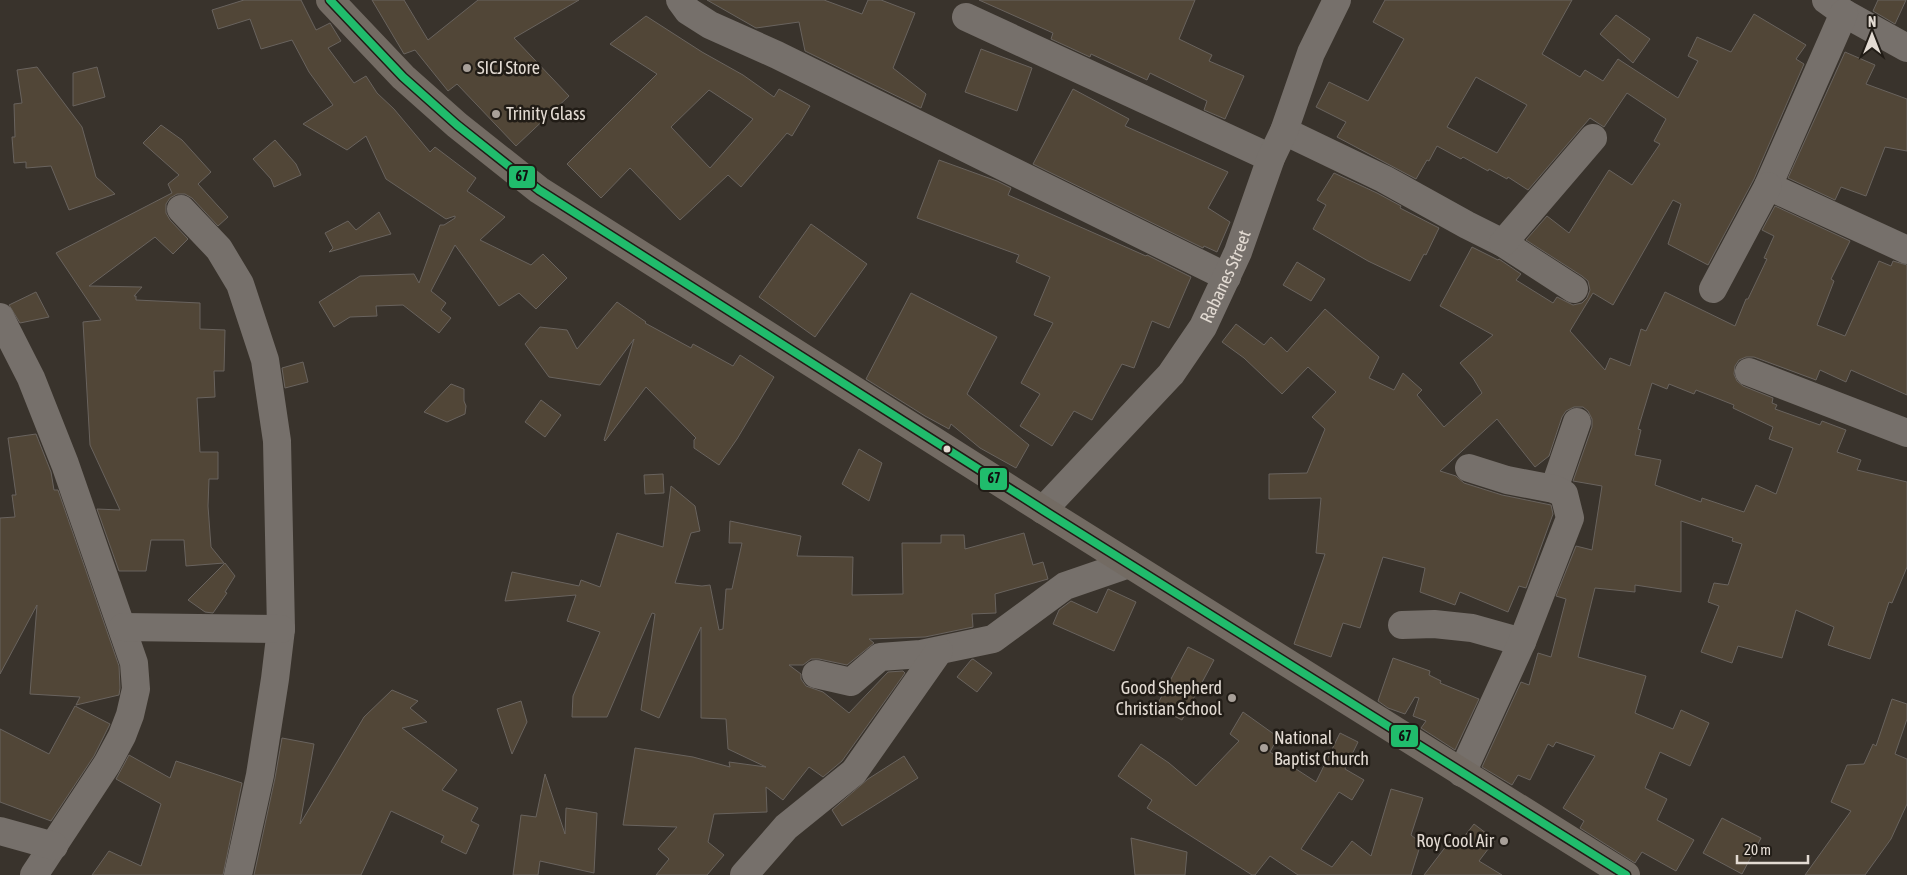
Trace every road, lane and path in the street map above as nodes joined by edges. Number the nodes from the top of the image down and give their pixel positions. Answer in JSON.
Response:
{"nodes":[{"id":1,"x":330,"y":0,"type":"edge"},
{"id":2,"x":680,"y":0,"type":"edge"},
{"id":3,"x":1337,"y":0,"type":"edge"},
{"id":4,"x":1835,"y":6,"type":"edge"},
{"id":5,"x":966,"y":17,"type":"dead end"},
{"id":6,"x":1907,"y":48,"type":"edge"},
{"id":7,"x":1284,"y":130,"type":"junction"},
{"id":8,"x":1593,"y":138,"type":"dead end"},
{"id":9,"x":1271,"y":158,"type":"junction"},
{"id":10,"x":1768,"y":186,"type":"junction"},
{"id":11,"x":181,"y":209,"type":"dead end"},
{"id":12,"x":1503,"y":242,"type":"junction"},
{"id":13,"x":1907,"y":250,"type":"edge"},
{"id":14,"x":1227,"y":277,"type":"junction"},
{"id":15,"x":1574,"y":289,"type":"dead end"},
{"id":16,"x":1713,"y":289,"type":"dead end"},
{"id":17,"x":0,"y":318,"type":"edge"},
{"id":18,"x":1749,"y":372,"type":"dead end"},
{"id":19,"x":1577,"y":422,"type":"dead end"},
{"id":20,"x":1907,"y":433,"type":"edge"},
{"id":21,"x":1469,"y":468,"type":"dead end"},
{"id":22,"x":1554,"y":489,"type":"junction"},
{"id":23,"x":1043,"y":510,"type":"junction"},
{"id":24,"x":1129,"y":564,"type":"junction"},
{"id":25,"x":1402,"y":625,"type":"dead end"},
{"id":26,"x":123,"y":627,"type":"junction"},
{"id":27,"x":281,"y":629,"type":"junction"},
{"id":28,"x":1522,"y":642,"type":"junction"},
{"id":29,"x":939,"y":650,"type":"junction"},
{"id":30,"x":816,"y":674,"type":"dead end"},
{"id":31,"x":1462,"y":773,"type":"junction"},
{"id":32,"x":0,"y":831,"type":"edge"},
{"id":33,"x":54,"y":846,"type":"junction"},
{"id":34,"x":34,"y":875,"type":"edge"},
{"id":35,"x":238,"y":875,"type":"edge"},
{"id":36,"x":744,"y":875,"type":"edge"},
{"id":37,"x":1626,"y":875,"type":"edge"}],
"edges":[{"from":1,"to":23,"type":"main road"},
{"from":2,"to":14,"type":"street"},
{"from":3,"to":7,"type":"street","name":"Rabanes Street"},
{"from":4,"to":6,"type":"street"},
{"from":4,"to":10,"type":"street"},
{"from":5,"to":9,"type":"street"},
{"from":7,"to":9,"type":"street","name":"Rabanes Street"},
{"from":7,"to":12,"type":"street"},
{"from":8,"to":12,"type":"street"},
{"from":9,"to":14,"type":"street","name":"Rabanes Street"},
{"from":10,"to":13,"type":"street"},
{"from":10,"to":16,"type":"street"},
{"from":11,"to":27,"type":"street"},
{"from":12,"to":15,"type":"street"},
{"from":14,"to":23,"type":"street","name":"Rabanes Street"},
{"from":17,"to":26,"type":"street"},
{"from":18,"to":20,"type":"street"},
{"from":19,"to":22,"type":"street"},
{"from":21,"to":22,"type":"street"},
{"from":22,"to":28,"type":"street"},
{"from":23,"to":24,"type":"main road"},
{"from":24,"to":29,"type":"street"},
{"from":24,"to":31,"type":"main road"},
{"from":25,"to":28,"type":"street"},
{"from":26,"to":27,"type":"street"},
{"from":26,"to":33,"type":"street"},
{"from":27,"to":35,"type":"street"},
{"from":28,"to":31,"type":"street"},
{"from":29,"to":30,"type":"street"},
{"from":29,"to":36,"type":"street"},
{"from":31,"to":37,"type":"main road"},
{"from":32,"to":33,"type":"street"},
{"from":33,"to":34,"type":"street"}]}
